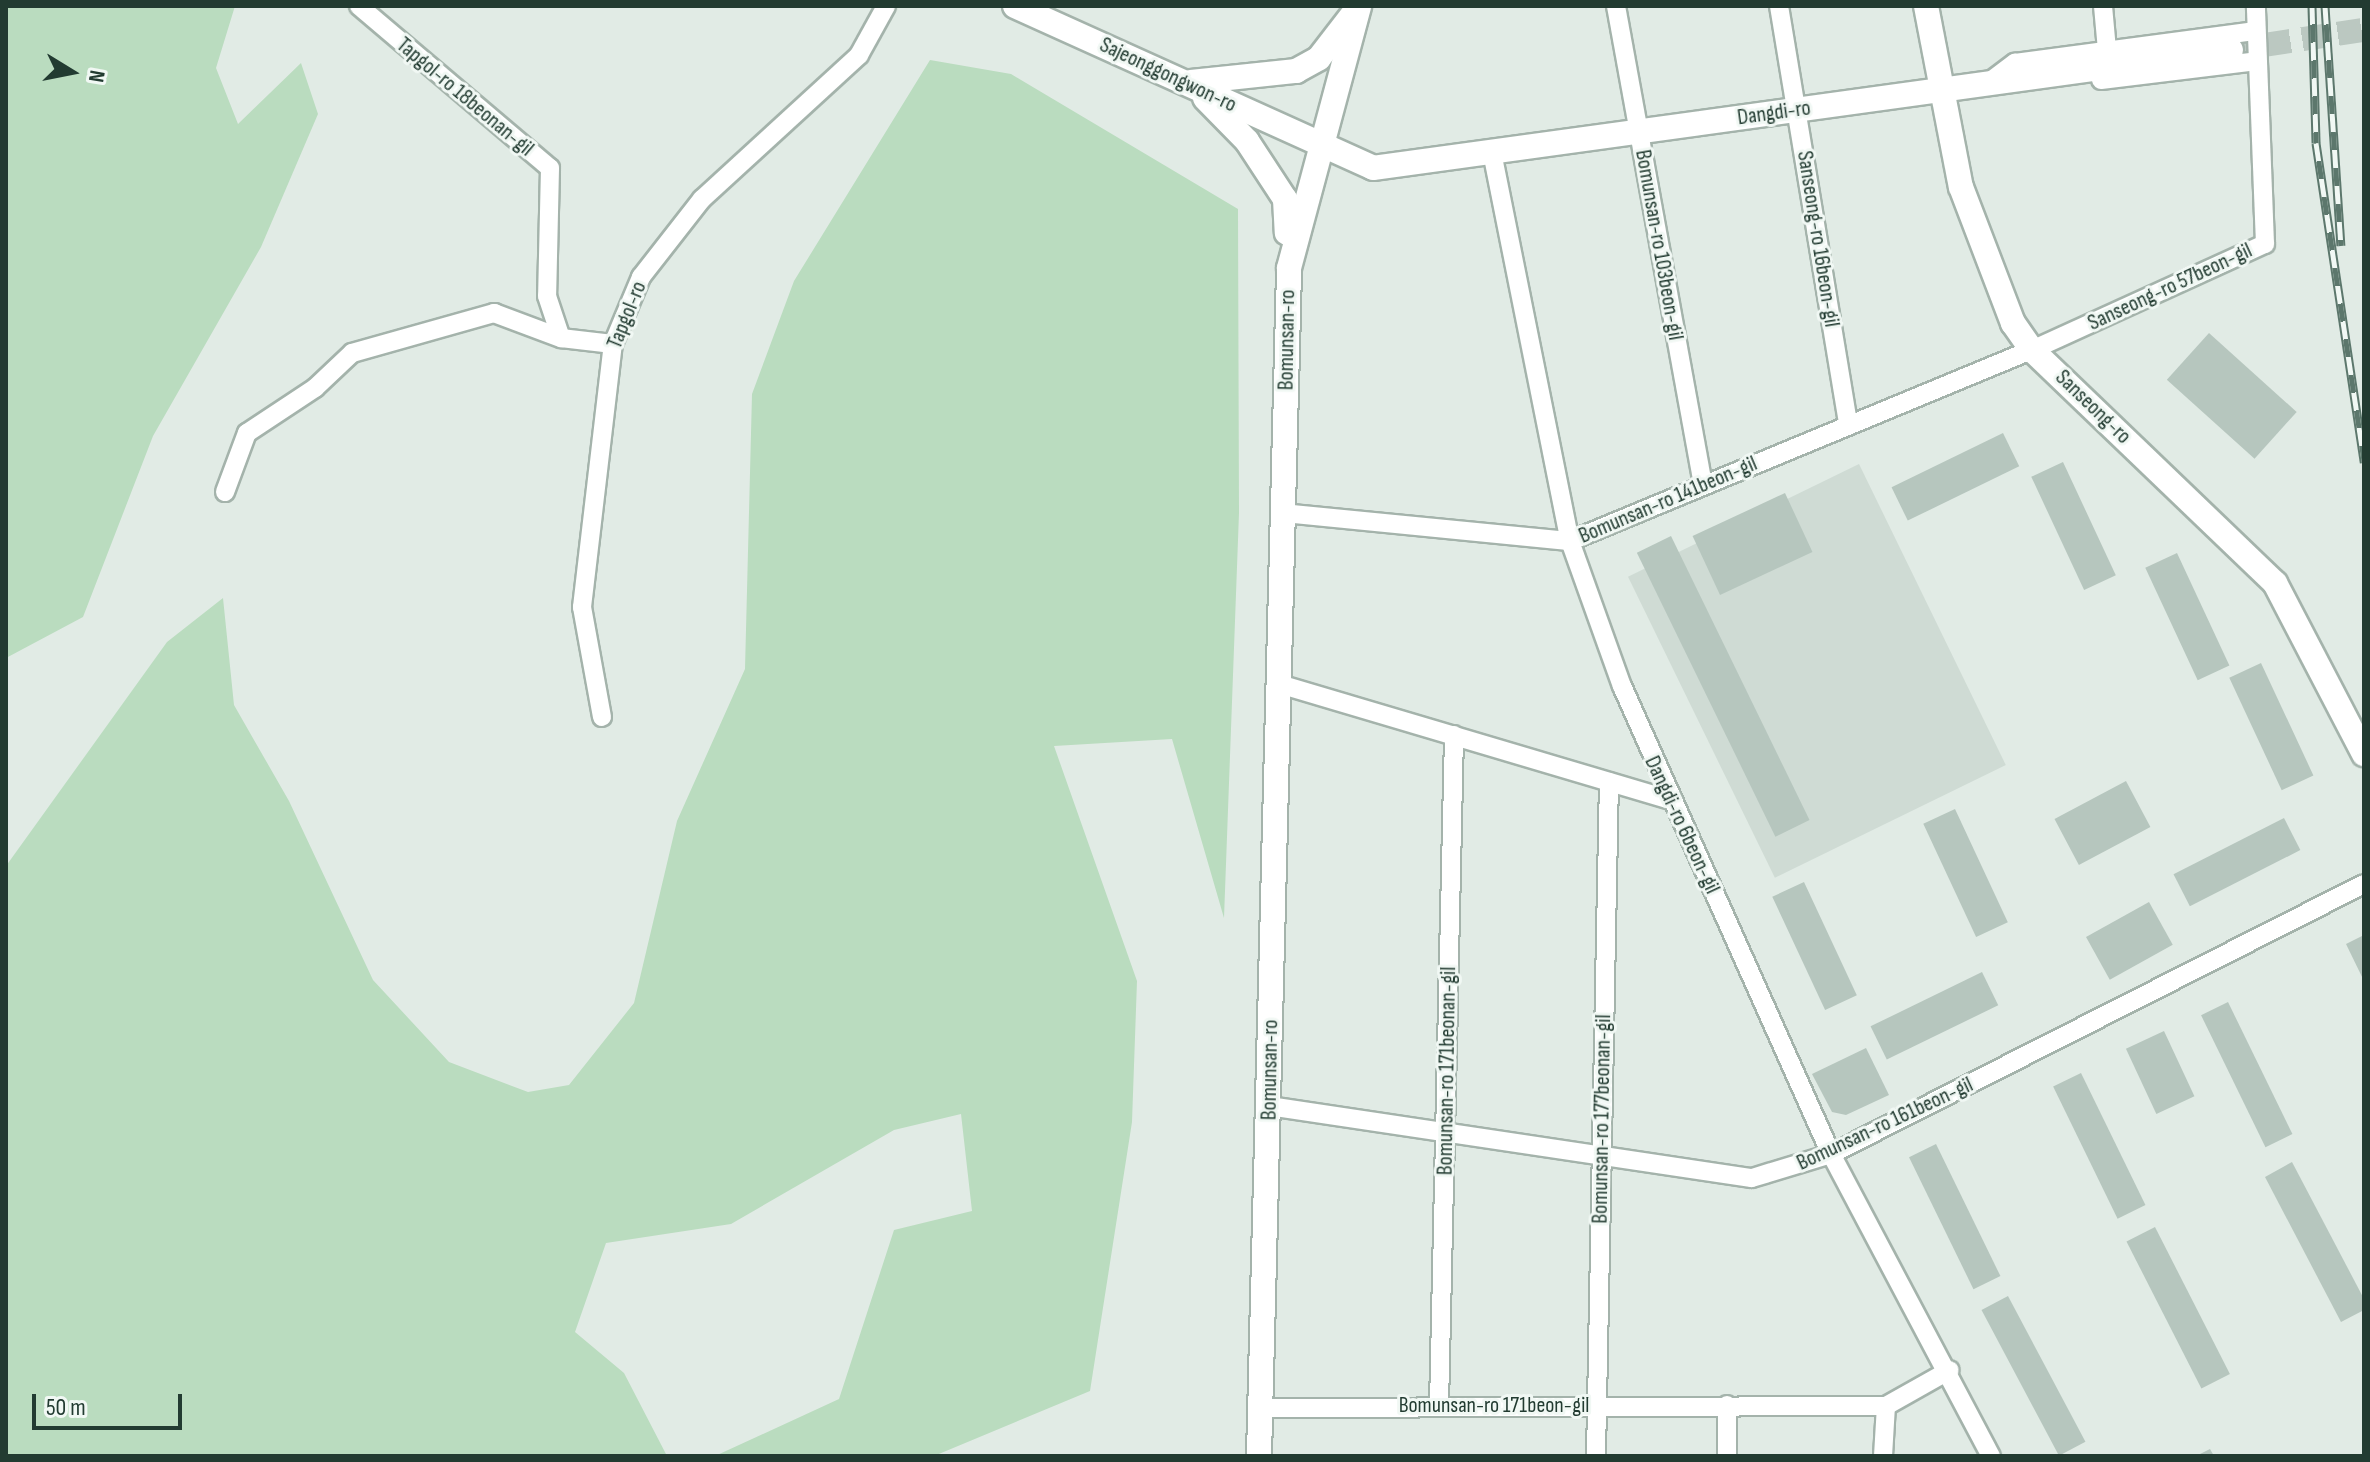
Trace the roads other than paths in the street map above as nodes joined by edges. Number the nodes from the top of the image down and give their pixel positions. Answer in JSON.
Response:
{"nodes":[{"id":1,"x":359,"y":6,"type":"edge"},
{"id":2,"x":886,"y":6,"type":"edge"},
{"id":3,"x":1015,"y":6,"type":"edge"},
{"id":4,"x":1359,"y":6,"type":"edge"},
{"id":5,"x":1616,"y":6,"type":"edge"},
{"id":6,"x":1779,"y":6,"type":"edge"},
{"id":7,"x":1926,"y":6,"type":"edge"},
{"id":8,"x":2103,"y":6,"type":"edge"},
{"id":9,"x":2256,"y":6,"type":"edge"},
{"id":10,"x":2256,"y":31,"type":"junction"},
{"id":11,"x":2107,"y":50,"type":"junction"},
{"id":12,"x":2231,"y":50,"type":"tunnel mouth"},
{"id":13,"x":2257,"y":61,"type":"junction"},
{"id":14,"x":1189,"y":82,"type":"junction"},
{"id":15,"x":1987,"y":84,"type":"junction"},
{"id":16,"x":1942,"y":90,"type":"junction"},
{"id":17,"x":1796,"y":110,"type":"junction"},
{"id":18,"x":1639,"y":132,"type":"junction"},
{"id":19,"x":1320,"y":147,"type":"junction"},
{"id":20,"x":1492,"y":152,"type":"junction"},
{"id":21,"x":1289,"y":268,"type":"junction"},
{"id":22,"x":561,"y":338,"type":"junction"},
{"id":23,"x":613,"y":344,"type":"junction"},
{"id":24,"x":2032,"y":350,"type":"junction"},
{"id":25,"x":1848,"y":425,"type":"junction"},
{"id":26,"x":1703,"y":485,"type":"junction"},
{"id":27,"x":225,"y":492,"type":"dead end"},
{"id":28,"x":1283,"y":513,"type":"junction"},
{"id":29,"x":1570,"y":541,"type":"junction"},
{"id":30,"x":1279,"y":684,"type":"junction"},
{"id":31,"x":602,"y":717,"type":"dead end"},
{"id":32,"x":1454,"y":735,"type":"junction"},
{"id":33,"x":2364,"y":754,"type":"edge"},
{"id":34,"x":1609,"y":782,"type":"junction"},
{"id":35,"x":1667,"y":799,"type":"junction"},
{"id":36,"x":2364,"y":884,"type":"edge"},
{"id":37,"x":1269,"y":1106,"type":"junction"},
{"id":38,"x":1445,"y":1134,"type":"junction"},
{"id":39,"x":1831,"y":1154,"type":"junction"},
{"id":40,"x":1602,"y":1156,"type":"junction"},
{"id":41,"x":1950,"y":1370,"type":"junction"},
{"id":42,"x":1727,"y":1405,"type":"junction"},
{"id":43,"x":1439,"y":1406,"type":"junction"},
{"id":44,"x":1597,"y":1406,"type":"junction"},
{"id":45,"x":1886,"y":1406,"type":"junction"},
{"id":46,"x":1262,"y":1408,"type":"junction"},
{"id":47,"x":1259,"y":1456,"type":"edge"},
{"id":48,"x":1596,"y":1456,"type":"edge"},
{"id":49,"x":1727,"y":1456,"type":"edge"},
{"id":50,"x":1883,"y":1456,"type":"edge"},
{"id":51,"x":1991,"y":1456,"type":"edge"}],
"edges":[{"from":1,"to":22,"type":"street","name":"Tapgol-ro 18beonan-gil"},
{"from":2,"to":23,"type":"street","name":"Tapgol-ro"},
{"from":3,"to":14,"type":"main road","name":"Sajeonggongwon-ro"},
{"from":4,"to":14,"type":"main road"},
{"from":4,"to":19,"type":"main road","name":"Bomunsan-ro"},
{"from":5,"to":18,"type":"street","name":"Bomunsan-ro 103beon-gil"},
{"from":6,"to":17,"type":"street","name":"Sanseong-ro 16beon-gil"},
{"from":7,"to":16,"type":"main road","name":"Sanseong-ro"},
{"from":8,"to":11,"type":"street"},
{"from":9,"to":10,"type":"street","name":"Sanseong-ro 57beon-gil"},
{"from":10,"to":11,"type":"street"},
{"from":10,"to":13,"type":"street","name":"Sanseong-ro 57beon-gil"},
{"from":11,"to":15,"type":"street"},
{"from":12,"to":15,"type":"main road","name":"Dangdi-ro"},
{"from":13,"to":15,"type":"street"},
{"from":13,"to":24,"type":"street","name":"Sanseong-ro 57beon-gil"},
{"from":14,"to":19,"type":"main road","name":"Sajeonggongwon-ro"},
{"from":14,"to":21,"type":"main road"},
{"from":15,"to":16,"type":"main road","name":"Dangdi-ro"},
{"from":16,"to":17,"type":"main road","name":"Dangdi-ro"},
{"from":16,"to":24,"type":"main road","name":"Sanseong-ro"},
{"from":17,"to":18,"type":"main road","name":"Dangdi-ro"},
{"from":17,"to":25,"type":"street","name":"Sanseong-ro 16beon-gil"},
{"from":18,"to":20,"type":"main road","name":"Dangdi-ro"},
{"from":18,"to":26,"type":"street","name":"Bomunsan-ro 103beon-gil"},
{"from":19,"to":20,"type":"main road","name":"Dangdi-ro"},
{"from":19,"to":21,"type":"main road","name":"Bomunsan-ro"},
{"from":20,"to":29,"type":"street","name":"Dangdi-ro 6beon-gil"},
{"from":21,"to":28,"type":"main road","name":"Bomunsan-ro"},
{"from":22,"to":23,"type":"street"},
{"from":22,"to":27,"type":"street"},
{"from":23,"to":31,"type":"street","name":"Tapgol-ro"},
{"from":24,"to":25,"type":"street","name":"Bomunsan-ro 141beon-gil"},
{"from":24,"to":33,"type":"main road","name":"Sanseong-ro"},
{"from":25,"to":26,"type":"street","name":"Bomunsan-ro 141beon-gil"},
{"from":26,"to":29,"type":"street","name":"Bomunsan-ro 141beon-gil"},
{"from":28,"to":29,"type":"street","name":"Bomunsan-ro 141beon-gil"},
{"from":28,"to":30,"type":"main road","name":"Bomunsan-ro"},
{"from":29,"to":35,"type":"street","name":"Dangdi-ro 6beon-gil"},
{"from":30,"to":32,"type":"street"},
{"from":30,"to":37,"type":"main road","name":"Bomunsan-ro"},
{"from":32,"to":34,"type":"street"},
{"from":32,"to":38,"type":"street","name":"Bomunsan-ro 171beonan-gil"},
{"from":34,"to":35,"type":"street"},
{"from":34,"to":40,"type":"street","name":"Bomunsan-ro 177beonan-gil"},
{"from":35,"to":39,"type":"street","name":"Dangdi-ro 6beon-gil"},
{"from":36,"to":39,"type":"street","name":"Bomunsan-ro 161beon-gil"},
{"from":37,"to":38,"type":"street","name":"Bomunsan-ro 161beon-gil"},
{"from":37,"to":46,"type":"main road","name":"Bomunsan-ro"},
{"from":38,"to":40,"type":"street","name":"Bomunsan-ro 161beon-gil"},
{"from":38,"to":43,"type":"street","name":"Bomunsan-ro 171beonan-gil"},
{"from":39,"to":40,"type":"street","name":"Bomunsan-ro 161beon-gil"},
{"from":39,"to":41,"type":"street","name":"Dangdi-ro 6beon-gil"},
{"from":40,"to":44,"type":"street","name":"Bomunsan-ro 177beonan-gil"},
{"from":41,"to":45,"type":"street","name":"Bomunsan-ro 171beon-gil"},
{"from":41,"to":51,"type":"street","name":"Dangdi-ro 6beon-gil"},
{"from":42,"to":44,"type":"street","name":"Bomunsan-ro 171beon-gil"},
{"from":42,"to":45,"type":"street","name":"Bomunsan-ro 171beon-gil"},
{"from":42,"to":49,"type":"street"},
{"from":43,"to":44,"type":"street","name":"Bomunsan-ro 171beon-gil"},
{"from":43,"to":46,"type":"street","name":"Bomunsan-ro 171beon-gil"},
{"from":44,"to":48,"type":"street","name":"Bomunsan-ro 177beonan-gil"},
{"from":45,"to":50,"type":"street"},
{"from":46,"to":47,"type":"main road","name":"Bomunsan-ro"}]}
